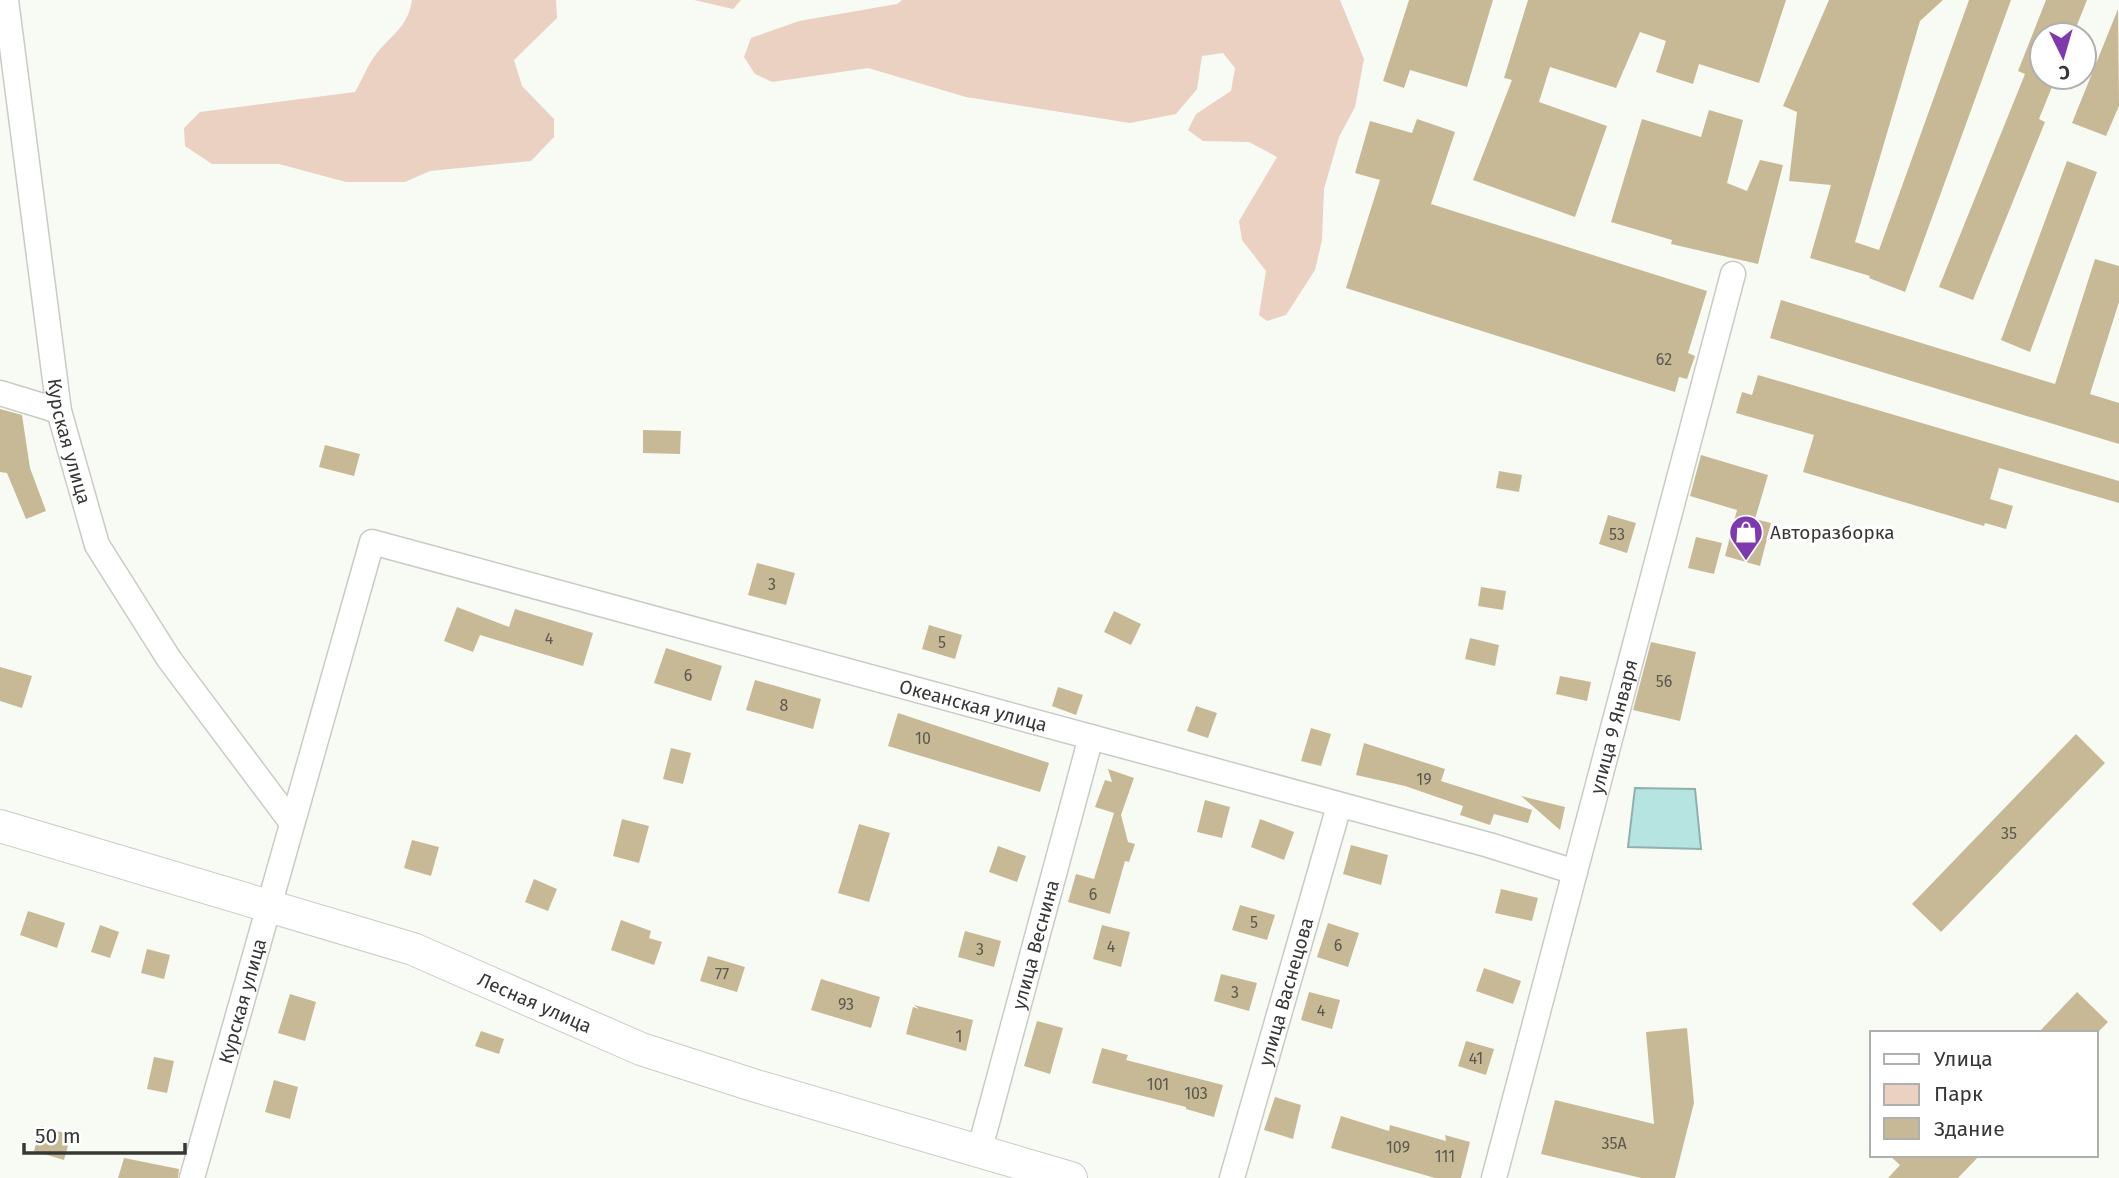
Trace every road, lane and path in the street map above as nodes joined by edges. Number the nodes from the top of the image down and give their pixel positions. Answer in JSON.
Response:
{"nodes":[{"id":1,"x":6,"y":0,"type":"edge"},
{"id":2,"x":5,"y":37,"type":"edge"},
{"id":3,"x":1733,"y":275,"type":"dead end"},
{"id":4,"x":0,"y":393,"type":"edge"},
{"id":5,"x":59,"y":411,"type":"junction"},
{"id":6,"x":372,"y":542,"type":"joint"},
{"id":7,"x":1091,"y":737,"type":"junction"},
{"id":8,"x":1339,"y":806,"type":"junction"},
{"id":9,"x":292,"y":823,"type":"junction"},
{"id":10,"x":0,"y":826,"type":"edge"},
{"id":11,"x":1575,"y":872,"type":"junction"},
{"id":12,"x":270,"y":904,"type":"junction"},
{"id":13,"x":979,"y":1152,"type":"junction"},
{"id":14,"x":192,"y":1178,"type":"edge"},
{"id":15,"x":1071,"y":1178,"type":"edge"},
{"id":16,"x":1232,"y":1178,"type":"edge"},
{"id":17,"x":1494,"y":1178,"type":"edge"}],
"edges":[{"from":1,"to":2,"type":"street","name":"Курская улица"},
{"from":2,"to":5,"type":"street","name":"Курская улица"},
{"from":3,"to":11,"type":"street","name":"улица 9 Января"},
{"from":4,"to":5,"type":"street"},
{"from":5,"to":9,"type":"street","name":"Курская улица"},
{"from":6,"to":7,"type":"street","name":"Океанская улица"},
{"from":6,"to":9,"type":"street","name":"Курская улица"},
{"from":7,"to":8,"type":"street","name":"Океанская улица"},
{"from":7,"to":13,"type":"street","name":"улица Веснина"},
{"from":8,"to":11,"type":"street","name":"Океанская улица"},
{"from":8,"to":16,"type":"street","name":"улица Васнецова"},
{"from":9,"to":12,"type":"street","name":"Курская улица"},
{"from":10,"to":12,"type":"street","name":"Лесная улица"},
{"from":11,"to":17,"type":"street","name":"улица 9 Января"},
{"from":12,"to":13,"type":"street","name":"Лесная улица"},
{"from":12,"to":14,"type":"street","name":"Курская улица"},
{"from":13,"to":15,"type":"street","name":"Лесная улица"}]}
